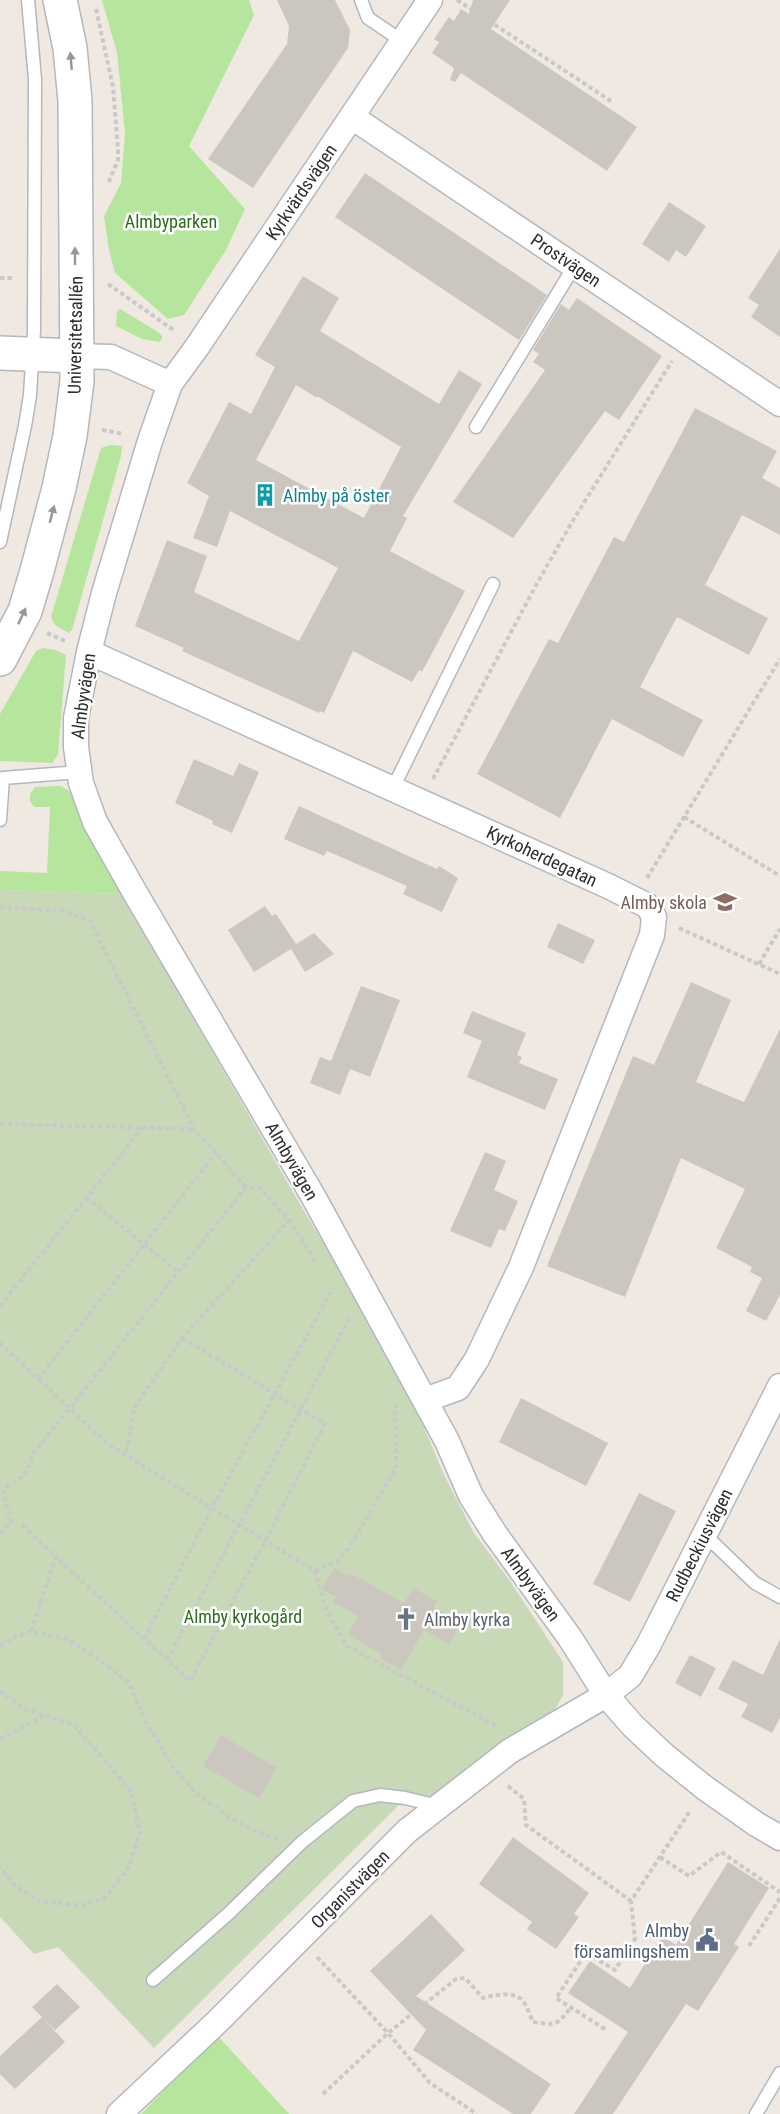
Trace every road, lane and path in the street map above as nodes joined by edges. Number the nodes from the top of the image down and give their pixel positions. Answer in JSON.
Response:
{"nodes":[{"id":1,"x":28,"y":0,"type":"edge"},
{"id":2,"x":60,"y":0,"type":"edge"},
{"id":3,"x":361,"y":0,"type":"edge"},
{"id":4,"x":430,"y":0,"type":"edge"},
{"id":5,"x":456,"y":0,"type":"edge"},
{"id":6,"x":402,"y":41,"type":"junction"},
{"id":7,"x":611,"y":101,"type":"dead end"},
{"id":8,"x":352,"y":117,"type":"junction"},
{"id":9,"x":575,"y":266,"type":"junction"},
{"id":10,"x":104,"y":281,"type":"dead end"},
{"id":11,"x":685,"y":340,"type":"junction"},
{"id":12,"x":197,"y":347,"type":"junction"},
{"id":13,"x":0,"y":353,"type":"edge"},
{"id":14,"x":32,"y":354,"type":"junction"},
{"id":15,"x":76,"y":356,"type":"junction"},
{"id":16,"x":170,"y":384,"type":"junction"},
{"id":17,"x":780,"y":404,"type":"edge"},
{"id":18,"x":476,"y":427,"type":"dead end"},
{"id":19,"x":98,"y":430,"type":"dead end"},
{"id":20,"x":150,"y":441,"type":"junction"},
{"id":21,"x":0,"y":542,"type":"edge"},
{"id":22,"x":493,"y":584,"type":"dead end"},
{"id":23,"x":89,"y":652,"type":"junction"},
{"id":24,"x":0,"y":659,"type":"edge"},
{"id":25,"x":780,"y":659,"type":"edge"},
{"id":26,"x":79,"y":772,"type":"junction"},
{"id":27,"x":393,"y":788,"type":"junction"},
{"id":28,"x":422,"y":801,"type":"junction"},
{"id":29,"x":684,"y":817,"type":"junction"},
{"id":30,"x":0,"y":820,"type":"edge"},
{"id":31,"x":780,"y":876,"type":"edge"},
{"id":32,"x":634,"y":899,"type":"junction"},
{"id":33,"x":0,"y":907,"type":"edge"},
{"id":34,"x":654,"y":917,"type":"junction"},
{"id":35,"x":780,"y":928,"type":"edge"},
{"id":36,"x":759,"y":964,"type":"junction"},
{"id":37,"x":780,"y":974,"type":"edge"},
{"id":38,"x":0,"y":1124,"type":"edge"},
{"id":39,"x":142,"y":1128,"type":"junction"},
{"id":40,"x":194,"y":1130,"type":"junction"},
{"id":41,"x":216,"y":1153,"type":"junction"},
{"id":42,"x":246,"y":1187,"type":"junction"},
{"id":43,"x":313,"y":1196,"type":"junction"},
{"id":44,"x":87,"y":1197,"type":"junction"},
{"id":45,"x":289,"y":1220,"type":"junction"},
{"id":46,"x":144,"y":1244,"type":"junction"},
{"id":47,"x":320,"y":1269,"type":"dead end"},
{"id":48,"x":178,"y":1272,"type":"junction"},
{"id":49,"x":326,"y":1279,"type":"dead end"},
{"id":50,"x":333,"y":1288,"type":"junction"},
{"id":51,"x":339,"y":1298,"type":"dead end"},
{"id":52,"x":0,"y":1306,"type":"edge"},
{"id":53,"x":345,"y":1307,"type":"dead end"},
{"id":54,"x":351,"y":1317,"type":"junction"},
{"id":55,"x":357,"y":1326,"type":"dead end"},
{"id":56,"x":182,"y":1338,"type":"junction"},
{"id":57,"x":0,"y":1343,"type":"edge"},
{"id":58,"x":38,"y":1379,"type":"junction"},
{"id":59,"x":780,"y":1386,"type":"edge"},
{"id":60,"x":274,"y":1394,"type":"junction"},
{"id":61,"x":395,"y":1398,"type":"dead end"},
{"id":62,"x":425,"y":1400,"type":"junction"},
{"id":63,"x":69,"y":1408,"type":"junction"},
{"id":64,"x":301,"y":1410,"type":"junction"},
{"id":65,"x":126,"y":1455,"type":"junction"},
{"id":66,"x":212,"y":1508,"type":"junction"},
{"id":67,"x":22,"y":1525,"type":"dead end"},
{"id":68,"x":239,"y":1525,"type":"junction"},
{"id":69,"x":0,"y":1533,"type":"edge"},
{"id":70,"x":704,"y":1534,"type":"junction"},
{"id":71,"x":266,"y":1541,"type":"junction"},
{"id":72,"x":56,"y":1557,"type":"junction"},
{"id":73,"x":315,"y":1571,"type":"junction"},
{"id":74,"x":780,"y":1597,"type":"edge"},
{"id":75,"x":32,"y":1631,"type":"junction"},
{"id":76,"x":144,"y":1639,"type":"junction"},
{"id":77,"x":0,"y":1646,"type":"edge"},
{"id":78,"x":167,"y":1660,"type":"junction"},
{"id":79,"x":0,"y":1691,"type":"edge"},
{"id":80,"x":606,"y":1695,"type":"junction"},
{"id":81,"x":45,"y":1716,"type":"junction"},
{"id":82,"x":0,"y":1739,"type":"edge"},
{"id":83,"x":525,"y":1742,"type":"junction"},
{"id":84,"x":488,"y":1768,"type":"junction"},
{"id":85,"x":705,"y":1788,"type":"junction"},
{"id":86,"x":439,"y":1806,"type":"junction"},
{"id":87,"x":780,"y":1838,"type":"edge"},
{"id":88,"x":302,"y":1842,"type":"junction"},
{"id":89,"x":660,"y":1857,"type":"junction"},
{"id":90,"x":0,"y":1867,"type":"edge"},
{"id":91,"x":780,"y":1892,"type":"edge"},
{"id":92,"x":780,"y":1898,"type":"edge"},
{"id":93,"x":631,"y":1901,"type":"junction"},
{"id":94,"x":300,"y":1939,"type":"junction"},
{"id":95,"x":749,"y":1946,"type":"dead end"},
{"id":96,"x":153,"y":1980,"type":"dead end"},
{"id":97,"x":571,"y":2007,"type":"junction"},
{"id":98,"x":604,"y":2029,"type":"dead end"},
{"id":99,"x":388,"y":2033,"type":"junction"},
{"id":100,"x":780,"y":2073,"type":"edge"},
{"id":101,"x":323,"y":2094,"type":"dead end"},
{"id":102,"x":119,"y":2114,"type":"edge"},
{"id":103,"x":477,"y":2114,"type":"edge"},
{"id":104,"x":756,"y":2114,"type":"edge"}],
"edges":[{"from":1,"to":14,"type":"lane"},
{"from":15,"to":2,"type":"main road","name":"Universitetsallén","one_way":true},
{"from":3,"to":6,"type":"lane"},
{"from":4,"to":6,"type":"street","name":"Kyrkvärdsvägen"},
{"from":5,"to":7,"type":"path"},
{"from":6,"to":8,"type":"street","name":"Kyrkvärdsvägen"},
{"from":8,"to":9,"type":"street","name":"Prostvägen"},
{"from":8,"to":12,"type":"street","name":"Kyrkvärdsvägen"},
{"from":9,"to":11,"type":"street","name":"Prostvägen"},
{"from":9,"to":18,"type":"lane"},
{"from":10,"to":12,"type":"path"},
{"from":11,"to":17,"type":"street","name":"Prostvägen"},
{"from":11,"to":28,"type":"path"},
{"from":12,"to":16,"type":"street","name":"Kyrkvärdsvägen"},
{"from":13,"to":14,"type":"main road"},
{"from":14,"to":15,"type":"main road"},
{"from":14,"to":21,"type":"lane"},
{"from":15,"to":16,"type":"street"},
{"from":24,"to":15,"type":"main road","name":"Universitetsallén","one_way":true},
{"from":16,"to":20,"type":"street","name":"Almbyvägen"},
{"from":19,"to":20,"type":"path"},
{"from":20,"to":23,"type":"street","name":"Almbyvägen"},
{"from":22,"to":27,"type":"lane"},
{"from":23,"to":26,"type":"street","name":"Almbyvägen"},
{"from":23,"to":27,"type":"street","name":"Kyrkoherdegatan"},
{"from":25,"to":29,"type":"path"},
{"from":26,"to":30,"type":"lane"},
{"from":26,"to":43,"type":"street","name":"Almbyvägen"},
{"from":27,"to":28,"type":"street","name":"Kyrkoherdegatan"},
{"from":28,"to":32,"type":"street","name":"Kyrkoherdegatan"},
{"from":29,"to":31,"type":"path"},
{"from":29,"to":32,"type":"path"},
{"from":32,"to":34,"type":"street","name":"Kyrkoherdegatan"},
{"from":33,"to":40,"type":"path"},
{"from":34,"to":36,"type":"path"},
{"from":34,"to":62,"type":"street"},
{"from":35,"to":36,"type":"path"},
{"from":36,"to":37,"type":"path"},
{"from":38,"to":39,"type":"path"},
{"from":39,"to":40,"type":"path"},
{"from":39,"to":44,"type":"path"},
{"from":40,"to":41,"type":"path"},
{"from":41,"to":42,"type":"path"},
{"from":41,"to":46,"type":"path"},
{"from":42,"to":45,"type":"path"},
{"from":42,"to":48,"type":"path"},
{"from":43,"to":45,"type":"path"},
{"from":43,"to":62,"type":"street","name":"Almbyvägen"},
{"from":44,"to":46,"type":"path"},
{"from":44,"to":52,"type":"path"},
{"from":45,"to":47,"type":"path"},
{"from":45,"to":56,"type":"path"},
{"from":46,"to":48,"type":"path"},
{"from":46,"to":58,"type":"path"},
{"from":48,"to":63,"type":"path"},
{"from":49,"to":50,"type":"path"},
{"from":50,"to":51,"type":"path"},
{"from":50,"to":60,"type":"path"},
{"from":53,"to":54,"type":"path"},
{"from":54,"to":55,"type":"path"},
{"from":54,"to":64,"type":"path"},
{"from":56,"to":60,"type":"path"},
{"from":56,"to":65,"type":"path"},
{"from":57,"to":58,"type":"path"},
{"from":58,"to":63,"type":"path"},
{"from":59,"to":70,"type":"street","name":"Rudbeckiusvägen"},
{"from":60,"to":64,"type":"path"},
{"from":60,"to":66,"type":"path"},
{"from":61,"to":73,"type":"path"},
{"from":62,"to":80,"type":"street","name":"Almbyvägen"},
{"from":63,"to":65,"type":"path"},
{"from":63,"to":69,"type":"path"},
{"from":64,"to":68,"type":"path"},
{"from":64,"to":71,"type":"path"},
{"from":65,"to":66,"type":"path"},
{"from":66,"to":68,"type":"path"},
{"from":66,"to":76,"type":"path"},
{"from":67,"to":72,"type":"path"},
{"from":68,"to":71,"type":"path"},
{"from":68,"to":78,"type":"path"},
{"from":70,"to":74,"type":"lane"},
{"from":70,"to":80,"type":"street","name":"Rudbeckiusvägen"},
{"from":71,"to":73,"type":"path"},
{"from":71,"to":78,"type":"path"},
{"from":72,"to":75,"type":"path"},
{"from":72,"to":76,"type":"path"},
{"from":73,"to":83,"type":"path"},
{"from":75,"to":77,"type":"path"},
{"from":75,"to":88,"type":"path"},
{"from":76,"to":78,"type":"path"},
{"from":79,"to":81,"type":"path"},
{"from":80,"to":83,"type":"street","name":"Organistvägen"},
{"from":80,"to":85,"type":"street","name":"Almbyvägen"},
{"from":81,"to":82,"type":"path"},
{"from":81,"to":90,"type":"path"},
{"from":83,"to":84,"type":"street","name":"Organistvägen"},
{"from":84,"to":86,"type":"street","name":"Organistvägen"},
{"from":84,"to":93,"type":"path"},
{"from":85,"to":87,"type":"street","name":"Almbyvägen"},
{"from":85,"to":89,"type":"path"},
{"from":86,"to":88,"type":"lane"},
{"from":86,"to":94,"type":"street","name":"Organistvägen"},
{"from":88,"to":96,"type":"lane"},
{"from":89,"to":91,"type":"path"},
{"from":89,"to":93,"type":"path"},
{"from":92,"to":95,"type":"path"},
{"from":93,"to":97,"type":"path"},
{"from":94,"to":99,"type":"path"},
{"from":94,"to":102,"type":"street","name":"Organistvägen"},
{"from":97,"to":98,"type":"path"},
{"from":97,"to":99,"type":"path"},
{"from":99,"to":101,"type":"path"},
{"from":99,"to":103,"type":"path"},
{"from":100,"to":104,"type":"lane"}]}
